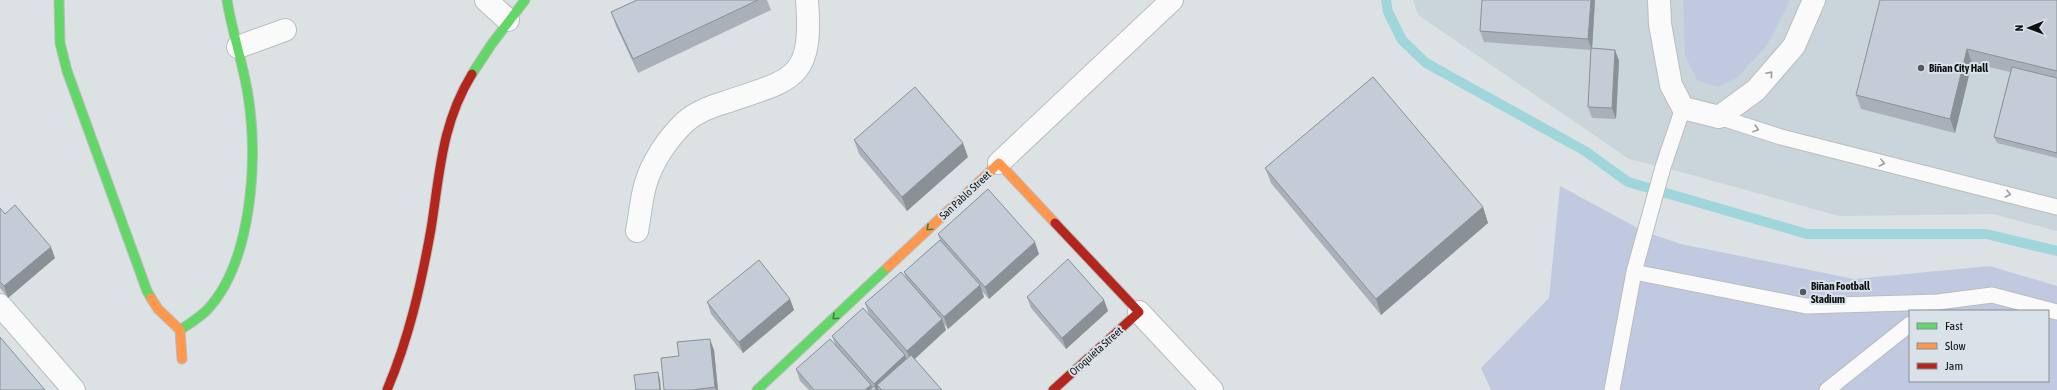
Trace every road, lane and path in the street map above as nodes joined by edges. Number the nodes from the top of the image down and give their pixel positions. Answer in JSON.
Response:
{"nodes":[{"id":1,"x":59,"y":0,"type":"edge"},
{"id":2,"x":226,"y":0,"type":"edge"},
{"id":3,"x":486,"y":0,"type":"edge"},
{"id":4,"x":525,"y":0,"type":"edge"},
{"id":5,"x":807,"y":0,"type":"edge"},
{"id":6,"x":1172,"y":0,"type":"edge"},
{"id":7,"x":1659,"y":0,"type":"edge"},
{"id":8,"x":1814,"y":0,"type":"edge"},
{"id":9,"x":508,"y":20,"type":"junction"},
{"id":10,"x":285,"y":30,"type":"dead end"},
{"id":11,"x":238,"y":47,"type":"junction"},
{"id":12,"x":1683,"y":108,"type":"junction"},
{"id":13,"x":1719,"y":117,"type":"junction"},
{"id":14,"x":999,"y":163,"type":"junction"},
{"id":15,"x":2057,"y":207,"type":"edge"},
{"id":16,"x":637,"y":231,"type":"dead end"},
{"id":17,"x":1634,"y":272,"type":"junction"},
{"id":18,"x":0,"y":305,"type":"edge"},
{"id":19,"x":1932,"y":306,"type":"edge"},
{"id":20,"x":1139,"y":312,"type":"junction"},
{"id":21,"x":2057,"y":312,"type":"edge"},
{"id":22,"x":1909,"y":325,"type":"edge"},
{"id":23,"x":180,"y":330,"type":"junction"},
{"id":24,"x":182,"y":359,"type":"dead end"},
{"id":25,"x":74,"y":390,"type":"edge"},
{"id":26,"x":387,"y":390,"type":"edge"},
{"id":27,"x":757,"y":390,"type":"edge"},
{"id":28,"x":1053,"y":390,"type":"edge"},
{"id":29,"x":1212,"y":390,"type":"edge"},
{"id":30,"x":1612,"y":390,"type":"edge"},
{"id":31,"x":1827,"y":390,"type":"edge"}],
"edges":[{"from":1,"to":23,"type":"street"},
{"from":2,"to":11,"type":"street"},
{"from":3,"to":9,"type":"street"},
{"from":4,"to":9,"type":"street"},
{"from":5,"to":16,"type":"street"},
{"from":6,"to":14,"type":"street","name":"San Pablo Street"},
{"from":7,"to":12,"type":"street"},
{"from":13,"to":8,"type":"street","one_way":true},
{"from":9,"to":26,"type":"street"},
{"from":10,"to":11,"type":"street"},
{"from":11,"to":23,"type":"street"},
{"from":12,"to":13,"type":"street"},
{"from":12,"to":17,"type":"lane"},
{"from":13,"to":15,"type":"lane","one_way":true},
{"from":14,"to":20,"type":"street"},
{"from":14,"to":27,"type":"street","name":"San Pablo Street","one_way":true},
{"from":17,"to":19,"type":"lane"},
{"from":17,"to":30,"type":"lane"},
{"from":18,"to":25,"type":"street"},
{"from":19,"to":21,"type":"lane"},
{"from":20,"to":28,"type":"street","name":"Oroquieta Street"},
{"from":20,"to":29,"type":"street"},
{"from":22,"to":31,"type":"lane"},
{"from":23,"to":24,"type":"street"}]}
